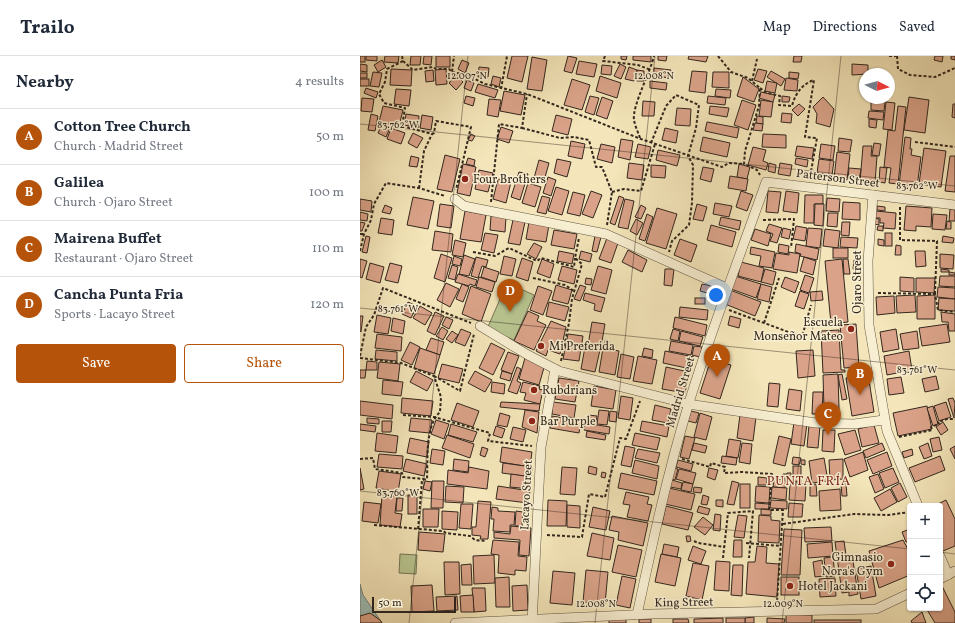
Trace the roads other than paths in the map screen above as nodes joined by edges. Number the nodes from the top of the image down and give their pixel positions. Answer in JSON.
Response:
{"nodes":[{"id":1,"x":766,"y":182,"type":"joint"},
{"id":2,"x":873,"y":195,"type":"junction"},
{"id":3,"x":455,"y":199,"type":"road end"},
{"id":4,"x":955,"y":205,"type":"edge"},
{"id":5,"x":727,"y":288,"type":"junction"},
{"id":6,"x":478,"y":326,"type":"road end"},
{"id":7,"x":557,"y":370,"type":"junction"},
{"id":8,"x":688,"y":404,"type":"junction"},
{"id":9,"x":884,"y":420,"type":"junction"},
{"id":10,"x":917,"y":503,"type":"edge"},
{"id":11,"x":943,"y":563,"type":"edge"},
{"id":12,"x":948,"y":575,"type":"edge"},
{"id":13,"x":907,"y":594,"type":"edge"},
{"id":14,"x":637,"y":615,"type":"junction"},
{"id":15,"x":532,"y":621,"type":"edge"},
{"id":16,"x":455,"y":623,"type":"edge"}],
"edges":[{"from":1,"to":2,"type":"street","name":"Patterson Street"},
{"from":1,"to":5,"type":"street","name":"Madrid Street"},
{"from":2,"to":4,"type":"street","name":"Patterson Street"},
{"from":2,"to":9,"type":"street","name":"Ojaro Street"},
{"from":3,"to":5,"type":"street"},
{"from":5,"to":8,"type":"street","name":"Madrid Street"},
{"from":6,"to":7,"type":"street"},
{"from":7,"to":8,"type":"street"},
{"from":7,"to":15,"type":"street","name":"Lacayo Street"},
{"from":8,"to":9,"type":"street"},
{"from":8,"to":14,"type":"street","name":"Madrid Street"},
{"from":9,"to":10,"type":"street","name":"Ojaro Street"},
{"from":11,"to":12,"type":"street"},
{"from":13,"to":14,"type":"street","name":"King Street"},
{"from":14,"to":15,"type":"street","name":"King Street"},
{"from":15,"to":16,"type":"street","name":"King Street"}]}
